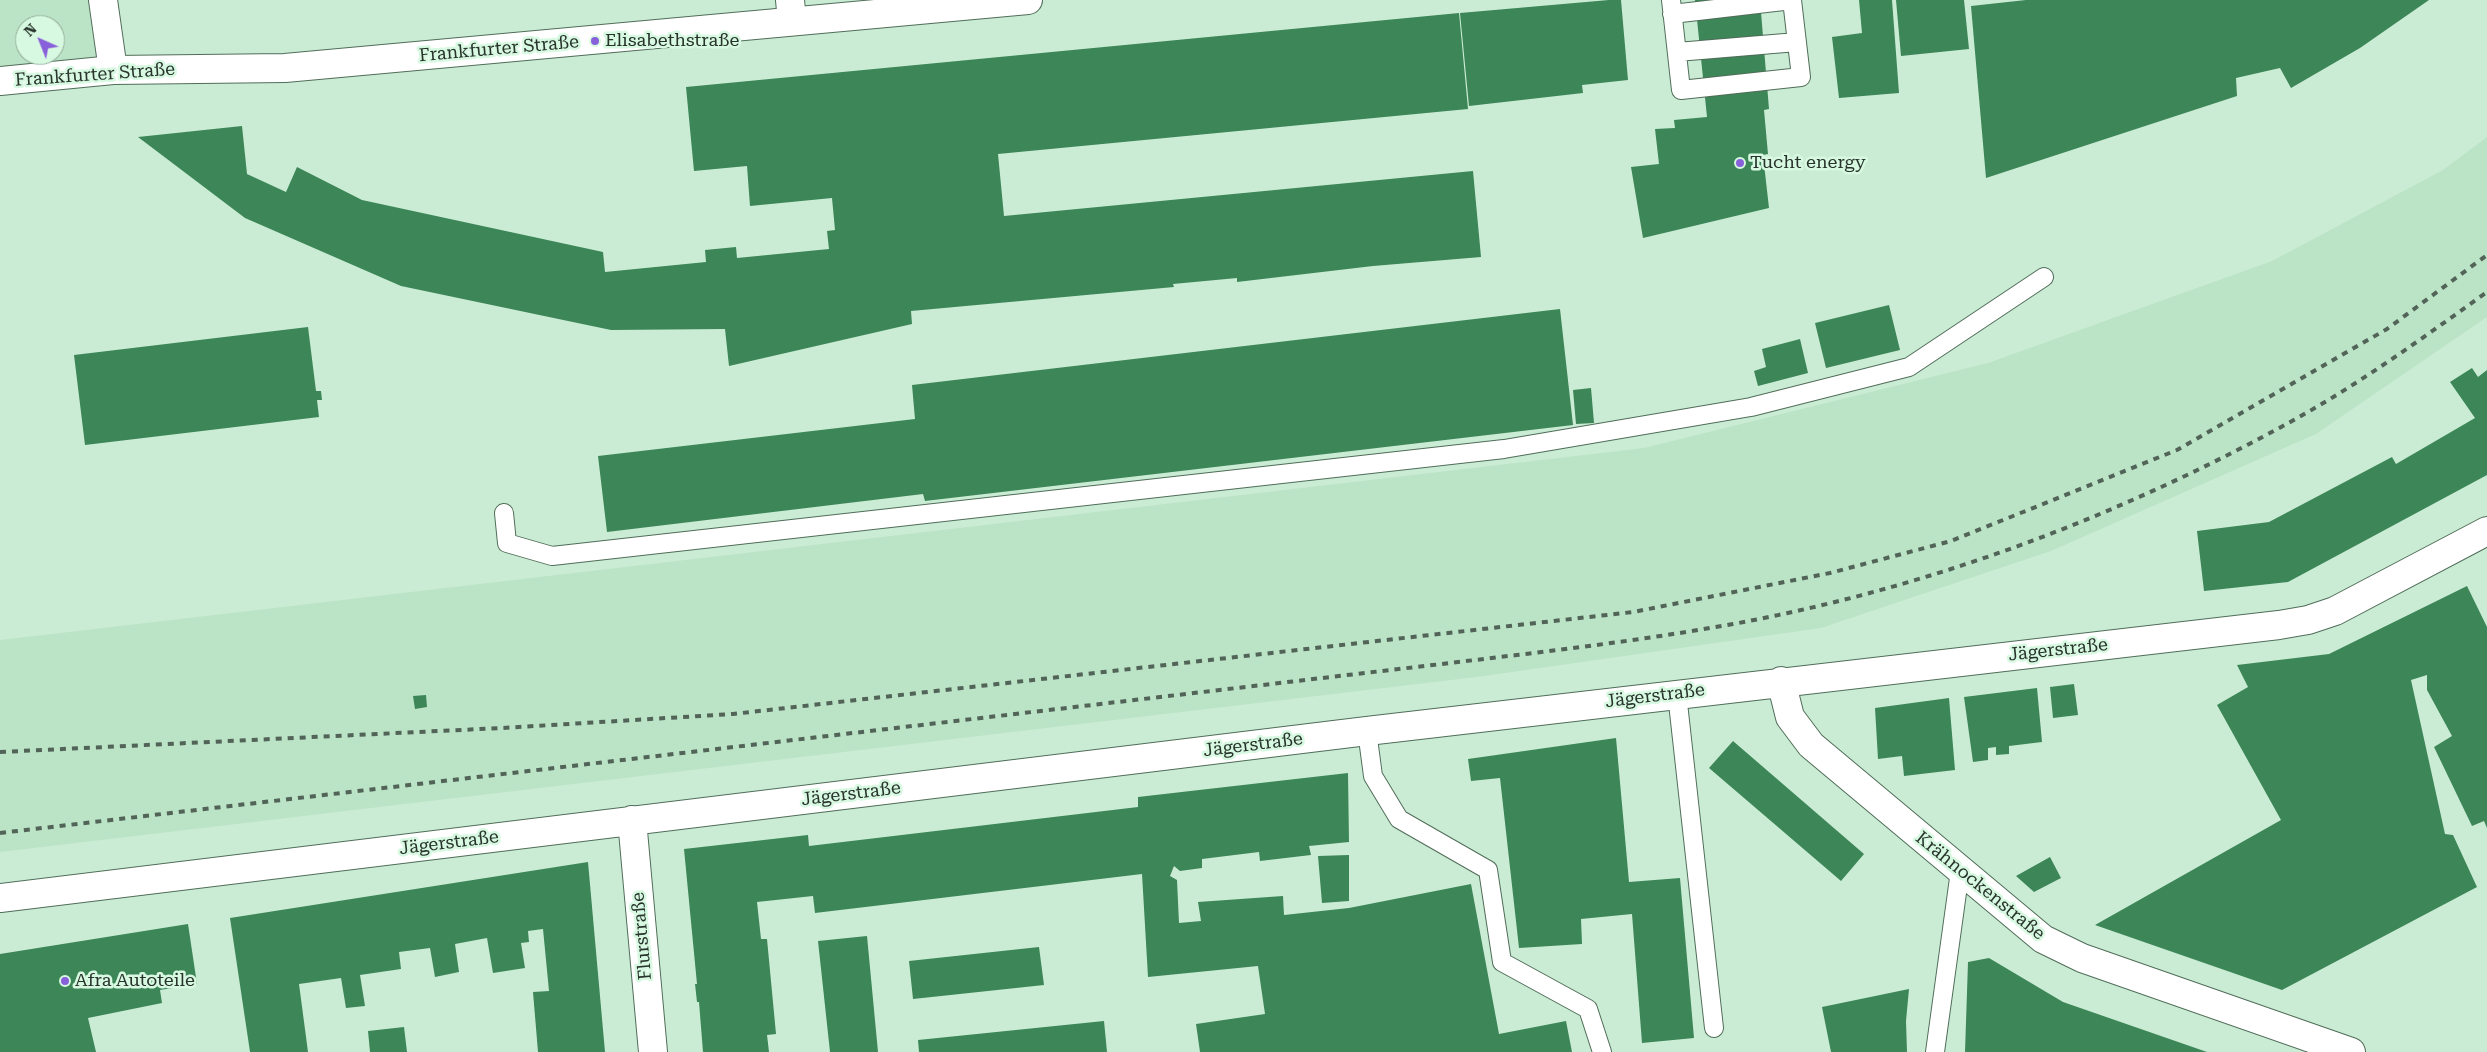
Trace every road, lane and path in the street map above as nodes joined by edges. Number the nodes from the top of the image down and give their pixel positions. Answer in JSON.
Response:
{"nodes":[{"id":1,"x":103,"y":0,"type":"edge"},
{"id":2,"x":1028,"y":0,"type":"edge"},
{"id":3,"x":1792,"y":0,"type":"edge"},
{"id":4,"x":1672,"y":7,"type":"edge"},
{"id":5,"x":791,"y":10,"type":"edge"},
{"id":6,"x":1797,"y":42,"type":"junction"},
{"id":7,"x":1677,"y":52,"type":"junction"},
{"id":8,"x":113,"y":70,"type":"junction"},
{"id":9,"x":0,"y":81,"type":"edge"},
{"id":10,"x":2044,"y":277,"type":"dead end"},
{"id":11,"x":504,"y":513,"type":"dead end"},
{"id":12,"x":2487,"y":531,"type":"edge"},
{"id":13,"x":1781,"y":681,"type":"junction"},
{"id":14,"x":1677,"y":694,"type":"junction"},
{"id":15,"x":1368,"y":731,"type":"junction"},
{"id":16,"x":632,"y":820,"type":"junction"},
{"id":17,"x":1960,"y":871,"type":"junction"},
{"id":18,"x":0,"y":898,"type":"edge"},
{"id":19,"x":1714,"y":1028,"type":"dead end"},
{"id":20,"x":653,"y":1052,"type":"edge"},
{"id":21,"x":1602,"y":1052,"type":"edge"},
{"id":22,"x":1935,"y":1052,"type":"edge"},
{"id":23,"x":2351,"y":1052,"type":"edge"}],
"edges":[{"from":1,"to":8,"type":"street"},
{"from":2,"to":5,"type":"street","name":"Frankfurter Straße"},
{"from":3,"to":4,"type":"lane"},
{"from":3,"to":6,"type":"lane"},
{"from":4,"to":7,"type":"lane"},
{"from":5,"to":8,"type":"street","name":"Frankfurter Straße"},
{"from":6,"to":7,"type":"lane"},
{"from":6,"to":7,"type":"lane"},
{"from":8,"to":9,"type":"street","name":"Frankfurter Straße"},
{"from":10,"to":11,"type":"lane"},
{"from":12,"to":13,"type":"street","name":"Jägerstraße"},
{"from":13,"to":14,"type":"street","name":"Jägerstraße"},
{"from":13,"to":17,"type":"street","name":"Krähnockenstraße"},
{"from":14,"to":15,"type":"street","name":"Jägerstraße"},
{"from":14,"to":19,"type":"lane"},
{"from":15,"to":16,"type":"street","name":"Jägerstraße"},
{"from":15,"to":21,"type":"lane"},
{"from":16,"to":18,"type":"street","name":"Jägerstraße"},
{"from":16,"to":20,"type":"street","name":"Flurstraße"},
{"from":17,"to":22,"type":"lane"},
{"from":17,"to":23,"type":"street","name":"Krähnockenstraße"}]}
